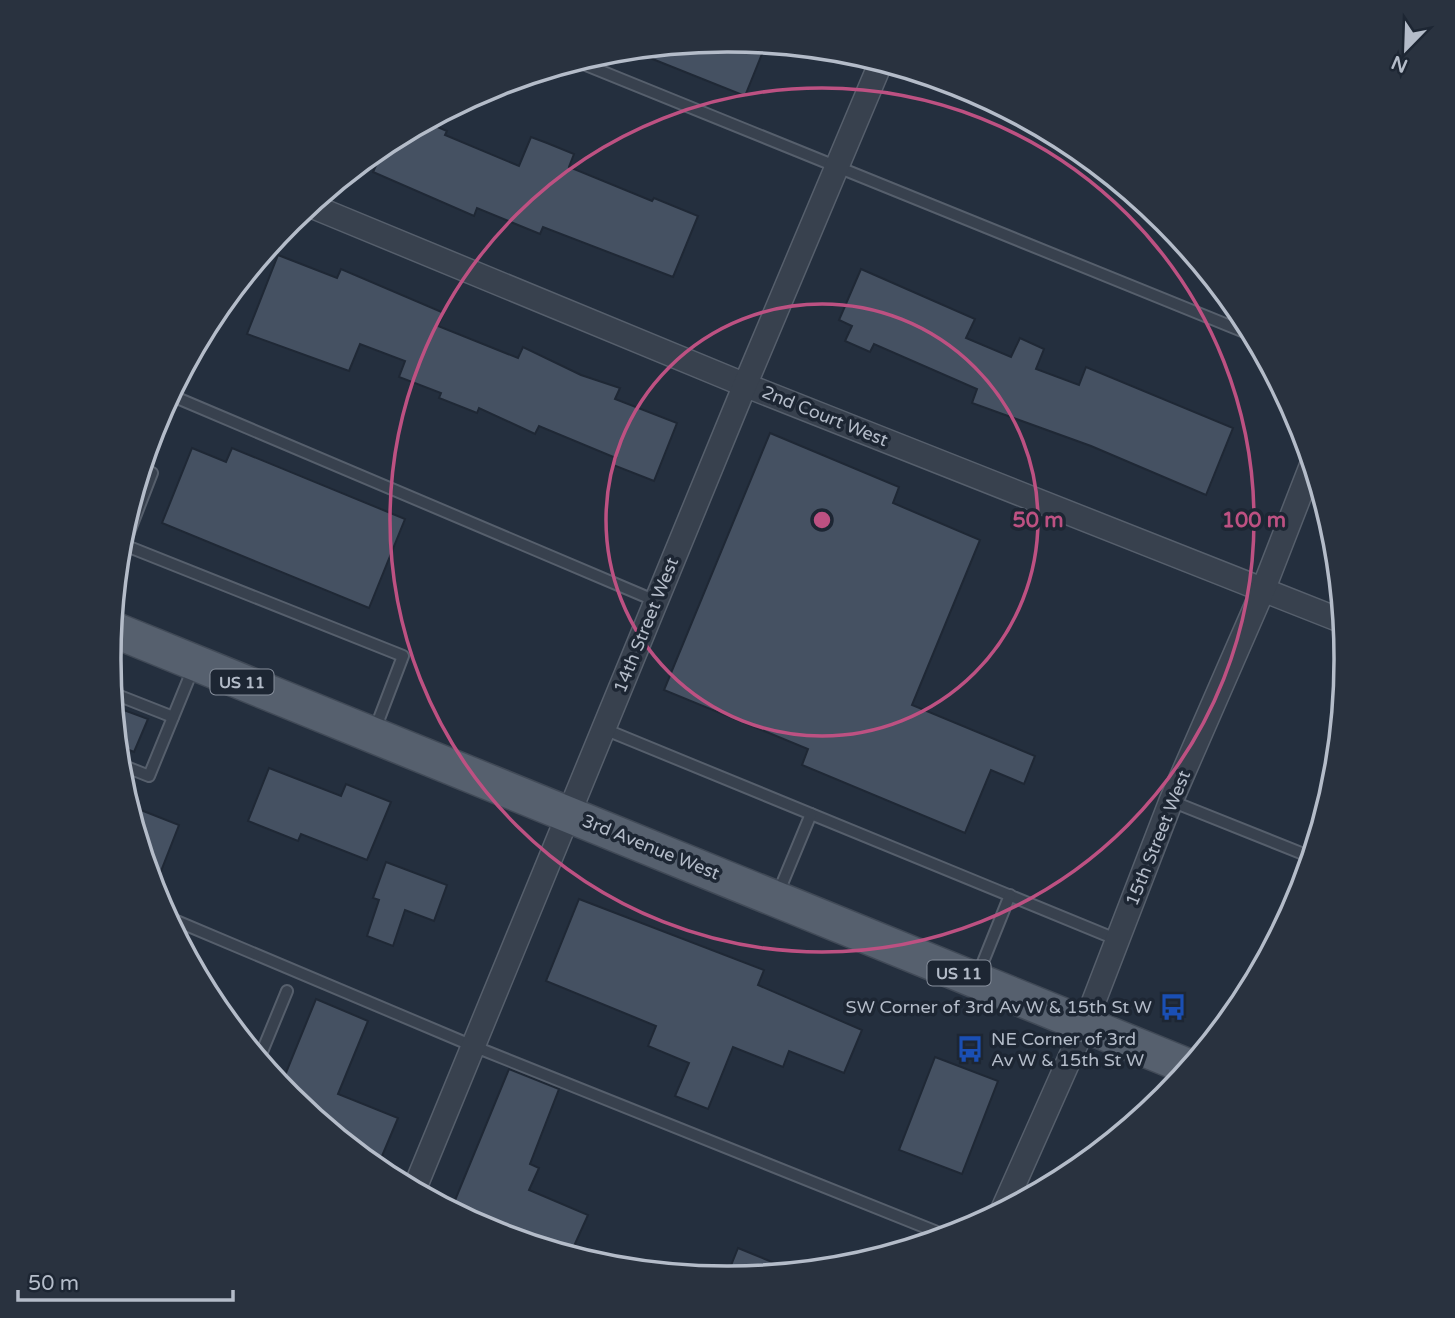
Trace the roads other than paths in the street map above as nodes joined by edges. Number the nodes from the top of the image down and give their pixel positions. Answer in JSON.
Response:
{"nodes":[{"id":1,"x":593,"y":68,"type":"edge"},
{"id":2,"x":877,"y":71,"type":"edge"},
{"id":3,"x":836,"y":166,"type":"junction"},
{"id":4,"x":321,"y":210,"type":"edge"},
{"id":5,"x":1236,"y":329,"type":"edge"},
{"id":6,"x":745,"y":385,"type":"junction"},
{"id":7,"x":180,"y":399,"type":"edge"},
{"id":8,"x":1306,"y":479,"type":"edge"},
{"id":9,"x":132,"y":548,"type":"edge"},
{"id":10,"x":1264,"y":590,"type":"junction"},
{"id":11,"x":656,"y":601,"type":"junction"},
{"id":12,"x":1333,"y":617,"type":"edge"},
{"id":13,"x":122,"y":633,"type":"edge"},
{"id":14,"x":195,"y":663,"type":"junction"},
{"id":15,"x":122,"y":702,"type":"edge"},
{"id":16,"x":173,"y":717,"type":"junction"},
{"id":17,"x":604,"y":729,"type":"junction"},
{"id":18,"x":373,"y":735,"type":"junction"},
{"id":19,"x":132,"y":769,"type":"edge"},
{"id":20,"x":1171,"y":801,"type":"junction"},
{"id":21,"x":568,"y":814,"type":"junction"},
{"id":22,"x":811,"y":814,"type":"junction"},
{"id":23,"x":1302,"y":854,"type":"edge"},
{"id":24,"x":1010,"y":895,"type":"junction"},
{"id":25,"x":776,"y":899,"type":"junction"},
{"id":26,"x":182,"y":923,"type":"edge"},
{"id":27,"x":1118,"y":940,"type":"junction"},
{"id":28,"x":976,"y":980,"type":"junction"},
{"id":29,"x":287,"y":990,"type":"dead end"},
{"id":30,"x":1085,"y":1024,"type":"junction"},
{"id":31,"x":473,"y":1046,"type":"junction"},
{"id":32,"x":263,"y":1049,"type":"edge"},
{"id":33,"x":1179,"y":1063,"type":"edge"},
{"id":34,"x":418,"y":1180,"type":"edge"},
{"id":35,"x":1009,"y":1196,"type":"edge"},
{"id":36,"x":931,"y":1230,"type":"edge"}],
"edges":[{"from":1,"to":3,"type":"lane"},
{"from":2,"to":3,"type":"street","name":"14th Street West"},
{"from":3,"to":5,"type":"lane"},
{"from":3,"to":6,"type":"street","name":"14th Street West"},
{"from":4,"to":6,"type":"street","name":"2nd Court West"},
{"from":6,"to":10,"type":"street","name":"2nd Court West"},
{"from":6,"to":11,"type":"street","name":"14th Street West"},
{"from":7,"to":11,"type":"lane"},
{"from":8,"to":10,"type":"street","name":"15th Street West"},
{"from":9,"to":18,"type":"lane"},
{"from":10,"to":12,"type":"street","name":"2nd Court West"},
{"from":10,"to":20,"type":"street","name":"15th Street West"},
{"from":11,"to":17,"type":"street","name":"14th Street West"},
{"from":13,"to":14,"type":"main road","name":"3rd Avenue West","number":"US 11"},
{"from":14,"to":16,"type":"lane"},
{"from":14,"to":18,"type":"main road","name":"3rd Avenue West","number":"US 11"},
{"from":15,"to":16,"type":"lane"},
{"from":16,"to":19,"type":"lane"},
{"from":17,"to":21,"type":"street","name":"14th Street West"},
{"from":17,"to":22,"type":"lane"},
{"from":18,"to":21,"type":"main road","name":"3rd Avenue West","number":"US 11"},
{"from":20,"to":23,"type":"lane"},
{"from":20,"to":27,"type":"street","name":"15th Street West"},
{"from":21,"to":25,"type":"main road","name":"3rd Avenue West","number":"US 11"},
{"from":21,"to":31,"type":"street","name":"14th Street West"},
{"from":22,"to":24,"type":"lane"},
{"from":22,"to":25,"type":"lane"},
{"from":24,"to":27,"type":"lane"},
{"from":24,"to":28,"type":"lane"},
{"from":25,"to":28,"type":"main road","name":"3rd Avenue West","number":"US 11"},
{"from":26,"to":31,"type":"lane"},
{"from":27,"to":30,"type":"street","name":"15th Street West"},
{"from":28,"to":30,"type":"main road","name":"3rd Avenue West","number":"US 11"},
{"from":29,"to":32,"type":"lane"},
{"from":30,"to":33,"type":"main road","name":"3rd Avenue West","number":"US 11"},
{"from":30,"to":35,"type":"street","name":"15th Street West"},
{"from":31,"to":34,"type":"street","name":"14th Street West"},
{"from":31,"to":36,"type":"lane"}]}
